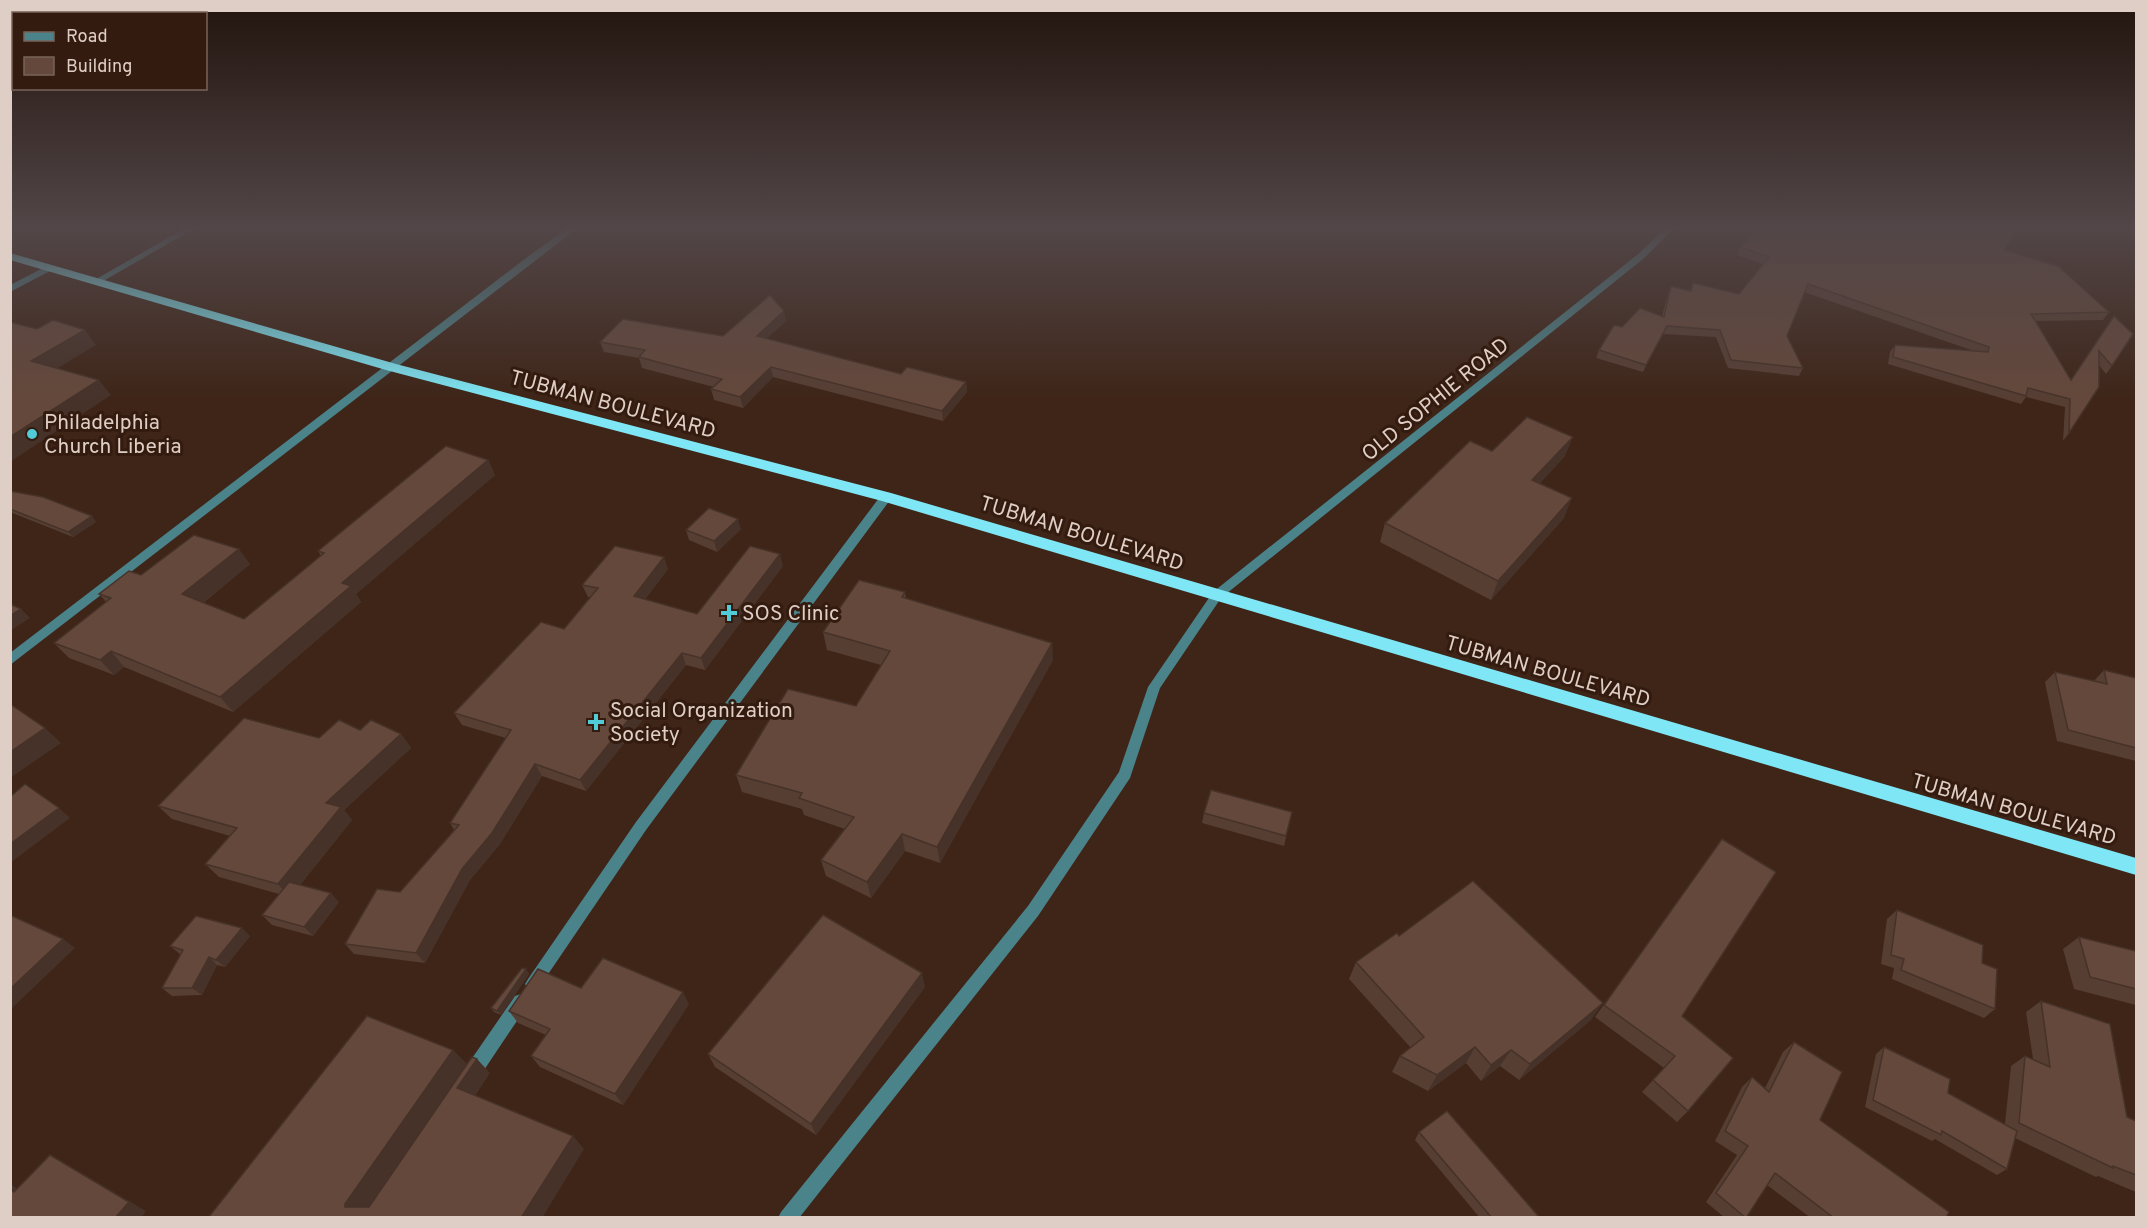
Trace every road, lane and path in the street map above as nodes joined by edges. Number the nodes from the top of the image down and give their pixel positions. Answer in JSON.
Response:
{"nodes":[{"id":1,"x":103,"y":284,"type":"edge"},
{"id":2,"x":497,"y":284,"type":"edge"},
{"id":3,"x":1606,"y":284,"type":"edge"},
{"id":4,"x":391,"y":367,"type":"junction"},
{"id":5,"x":886,"y":497,"type":"junction"},
{"id":6,"x":1217,"y":595,"type":"junction"},
{"id":7,"x":10,"y":660,"type":"edge"},
{"id":8,"x":2136,"y":867,"type":"edge"},
{"id":9,"x":467,"y":1080,"type":"edge"},
{"id":10,"x":787,"y":1218,"type":"edge"}],
"edges":[{"from":1,"to":4,"type":"highway","name":"TUBMAN BOULEVARD"},
{"from":2,"to":4,"type":"street"},
{"from":3,"to":6,"type":"street","name":"OLD SOPHIE ROAD"},
{"from":4,"to":5,"type":"highway","name":"TUBMAN BOULEVARD"},
{"from":4,"to":7,"type":"street"},
{"from":5,"to":6,"type":"highway","name":"TUBMAN BOULEVARD"},
{"from":5,"to":9,"type":"street"},
{"from":6,"to":8,"type":"highway","name":"TUBMAN BOULEVARD"},
{"from":6,"to":10,"type":"street","name":"OLD SOPHIE ROAD"}]}
